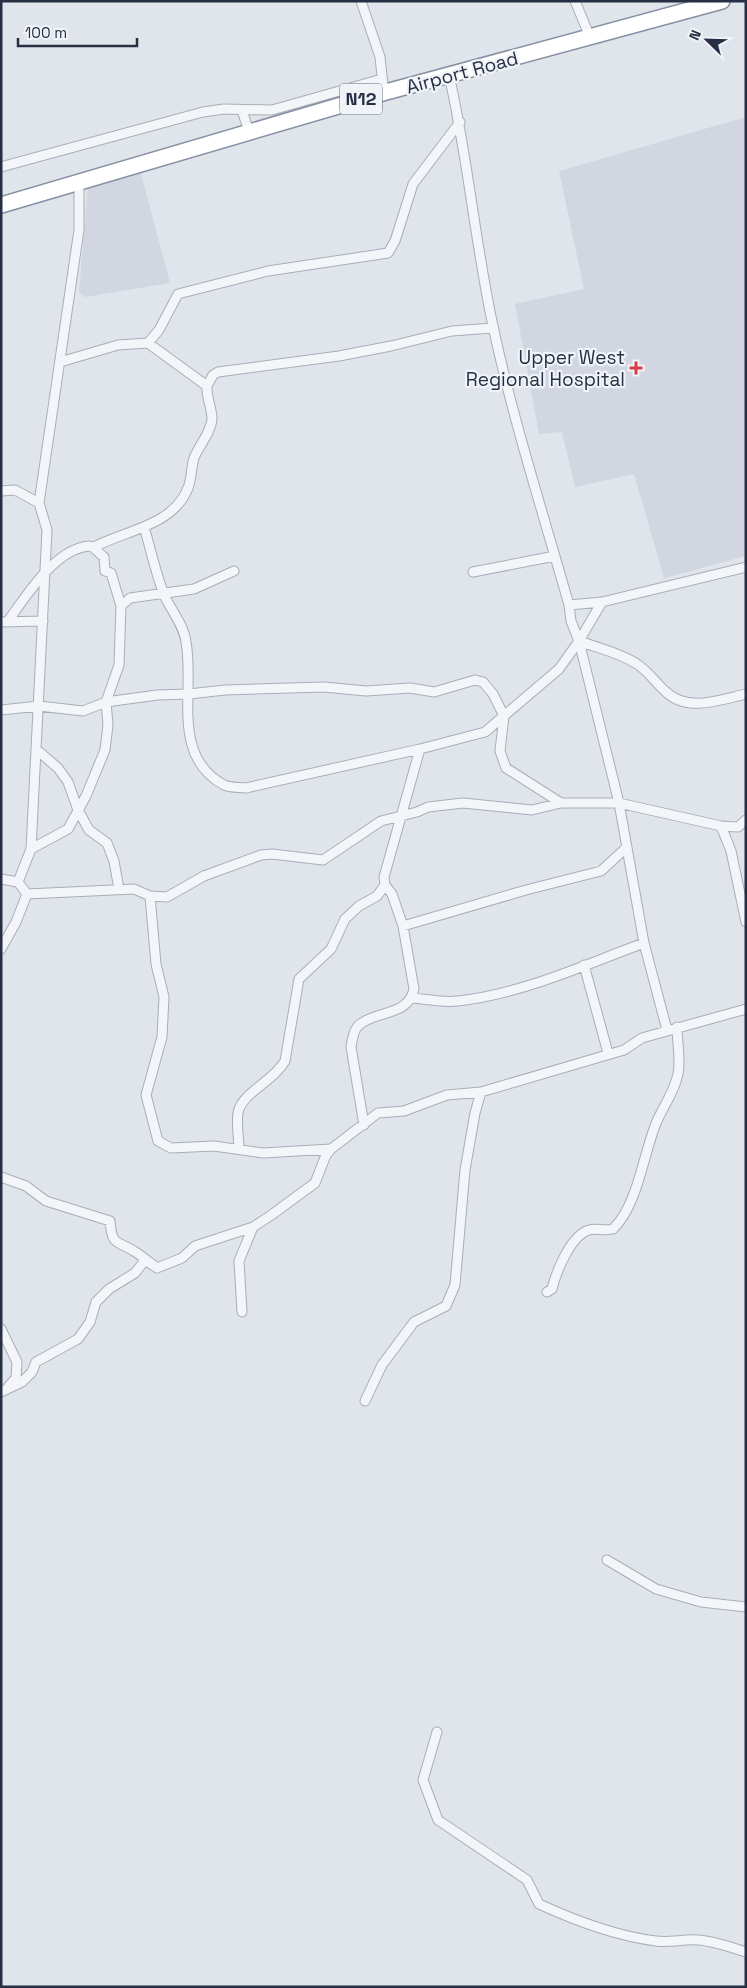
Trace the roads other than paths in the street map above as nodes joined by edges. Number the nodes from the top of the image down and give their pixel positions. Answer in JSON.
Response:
{"nodes":[{"id":1,"x":361,"y":1,"type":"edge"},
{"id":2,"x":574,"y":1,"type":"edge"},
{"id":3,"x":722,"y":1,"type":"edge"},
{"id":4,"x":590,"y":37,"type":"junction"},
{"id":5,"x":449,"y":75,"type":"junction"},
{"id":6,"x":384,"y":86,"type":"junction"},
{"id":7,"x":242,"y":110,"type":"junction"},
{"id":8,"x":460,"y":122,"type":"junction"},
{"id":9,"x":249,"y":132,"type":"junction"},
{"id":10,"x":1,"y":167,"type":"edge"},
{"id":11,"x":79,"y":182,"type":"junction"},
{"id":12,"x":1,"y":204,"type":"edge"},
{"id":13,"x":493,"y":328,"type":"junction"},
{"id":14,"x":148,"y":343,"type":"junction"},
{"id":15,"x":60,"y":362,"type":"junction"},
{"id":16,"x":207,"y":386,"type":"junction"},
{"id":17,"x":1,"y":491,"type":"edge"},
{"id":18,"x":39,"y":503,"type":"junction"},
{"id":19,"x":144,"y":527,"type":"junction"},
{"id":20,"x":94,"y":547,"type":"junction"},
{"id":21,"x":555,"y":556,"type":"junction"},
{"id":22,"x":746,"y":567,"type":"edge"},
{"id":23,"x":45,"y":569,"type":"junction"},
{"id":24,"x":234,"y":571,"type":"dead end"},
{"id":25,"x":473,"y":572,"type":"dead end"},
{"id":26,"x":164,"y":595,"type":"junction"},
{"id":27,"x":602,"y":602,"type":"junction"},
{"id":28,"x":569,"y":605,"type":"junction"},
{"id":29,"x":121,"y":606,"type":"junction"},
{"id":30,"x":5,"y":621,"type":"edge"},
{"id":31,"x":43,"y":621,"type":"junction"},
{"id":32,"x":579,"y":641,"type":"junction"},
{"id":33,"x":189,"y":694,"type":"junction"},
{"id":34,"x":746,"y":694,"type":"edge"},
{"id":35,"x":106,"y":702,"type":"junction"},
{"id":36,"x":39,"y":706,"type":"junction"},
{"id":37,"x":1,"y":710,"type":"edge"},
{"id":38,"x":504,"y":716,"type":"junction"},
{"id":39,"x":420,"y":749,"type":"junction"},
{"id":40,"x":37,"y":750,"type":"junction"},
{"id":41,"x":561,"y":803,"type":"junction"},
{"id":42,"x":619,"y":803,"type":"junction"},
{"id":43,"x":78,"y":810,"type":"junction"},
{"id":44,"x":402,"y":816,"type":"junction"},
{"id":45,"x":746,"y":820,"type":"edge"},
{"id":46,"x":721,"y":826,"type":"junction"},
{"id":47,"x":627,"y":847,"type":"junction"},
{"id":48,"x":31,"y":849,"type":"junction"},
{"id":49,"x":1,"y":879,"type":"edge"},
{"id":50,"x":18,"y":882,"type":"junction"},
{"id":51,"x":385,"y":885,"type":"junction"},
{"id":52,"x":119,"y":889,"type":"junction"},
{"id":53,"x":27,"y":894,"type":"junction"},
{"id":54,"x":150,"y":896,"type":"junction"},
{"id":55,"x":746,"y":922,"type":"edge"},
{"id":56,"x":403,"y":926,"type":"junction"},
{"id":57,"x":644,"y":943,"type":"junction"},
{"id":58,"x":1,"y":949,"type":"edge"},
{"id":59,"x":584,"y":965,"type":"junction"},
{"id":60,"x":412,"y":998,"type":"junction"},
{"id":61,"x":746,"y":1009,"type":"edge"},
{"id":62,"x":677,"y":1027,"type":"junction"},
{"id":63,"x":667,"y":1030,"type":"junction"},
{"id":64,"x":608,"y":1053,"type":"junction"},
{"id":65,"x":482,"y":1092,"type":"junction"},
{"id":66,"x":364,"y":1125,"type":"junction"},
{"id":67,"x":239,"y":1149,"type":"junction"},
{"id":68,"x":332,"y":1149,"type":"junction"},
{"id":69,"x":1,"y":1177,"type":"edge"},
{"id":70,"x":253,"y":1227,"type":"junction"},
{"id":71,"x":157,"y":1268,"type":"junction"},
{"id":72,"x":548,"y":1292,"type":"dead end"},
{"id":73,"x":242,"y":1312,"type":"dead end"},
{"id":74,"x":1,"y":1329,"type":"edge"},
{"id":75,"x":4,"y":1391,"type":"edge"},
{"id":76,"x":365,"y":1401,"type":"dead end"},
{"id":77,"x":607,"y":1560,"type":"dead end"},
{"id":78,"x":746,"y":1607,"type":"edge"},
{"id":79,"x":437,"y":1732,"type":"dead end"},
{"id":80,"x":746,"y":1952,"type":"edge"}],
"edges":[{"from":1,"to":6,"type":"street"},
{"from":2,"to":4,"type":"street"},
{"from":3,"to":4,"type":"highway","name":"Airport Road","number":"N12"},
{"from":4,"to":5,"type":"highway","name":"Airport Road","number":"N12"},
{"from":5,"to":6,"type":"highway","name":"Airport Road","number":"N12"},
{"from":5,"to":8,"type":"street"},
{"from":6,"to":7,"type":"street"},
{"from":6,"to":9,"type":"highway","name":"Airport Road","number":"N12"},
{"from":7,"to":9,"type":"street"},
{"from":7,"to":10,"type":"street"},
{"from":8,"to":13,"type":"street"},
{"from":8,"to":14,"type":"street"},
{"from":9,"to":11,"type":"highway","name":"Airport Road","number":"N12"},
{"from":11,"to":12,"type":"highway","name":"Airport Road","number":"N12"},
{"from":11,"to":15,"type":"street"},
{"from":13,"to":16,"type":"street"},
{"from":13,"to":21,"type":"street"},
{"from":14,"to":15,"type":"street"},
{"from":14,"to":16,"type":"street"},
{"from":15,"to":18,"type":"street"},
{"from":16,"to":19,"type":"street"},
{"from":17,"to":18,"type":"street"},
{"from":18,"to":23,"type":"street"},
{"from":19,"to":20,"type":"street"},
{"from":19,"to":26,"type":"street"},
{"from":20,"to":23,"type":"street"},
{"from":20,"to":29,"type":"street"},
{"from":21,"to":25,"type":"street"},
{"from":21,"to":28,"type":"street"},
{"from":22,"to":27,"type":"street"},
{"from":23,"to":30,"type":"street"},
{"from":23,"to":31,"type":"street"},
{"from":24,"to":26,"type":"street"},
{"from":26,"to":29,"type":"street"},
{"from":26,"to":33,"type":"street"},
{"from":27,"to":28,"type":"street"},
{"from":27,"to":32,"type":"street"},
{"from":28,"to":32,"type":"street"},
{"from":29,"to":35,"type":"street"},
{"from":30,"to":31,"type":"street"},
{"from":31,"to":36,"type":"street"},
{"from":32,"to":34,"type":"street"},
{"from":32,"to":38,"type":"street"},
{"from":32,"to":42,"type":"street"},
{"from":33,"to":35,"type":"street"},
{"from":33,"to":38,"type":"street"},
{"from":33,"to":39,"type":"street"},
{"from":35,"to":36,"type":"street"},
{"from":35,"to":43,"type":"street"},
{"from":36,"to":37,"type":"street"},
{"from":36,"to":40,"type":"street"},
{"from":38,"to":39,"type":"street"},
{"from":38,"to":41,"type":"street"},
{"from":39,"to":44,"type":"street"},
{"from":40,"to":43,"type":"street"},
{"from":40,"to":48,"type":"street"},
{"from":41,"to":42,"type":"street"},
{"from":41,"to":44,"type":"street"},
{"from":42,"to":46,"type":"street"},
{"from":42,"to":47,"type":"street"},
{"from":43,"to":48,"type":"street"},
{"from":43,"to":52,"type":"street"},
{"from":44,"to":51,"type":"street"},
{"from":44,"to":54,"type":"street"},
{"from":45,"to":46,"type":"street"},
{"from":46,"to":55,"type":"street"},
{"from":47,"to":56,"type":"street"},
{"from":47,"to":57,"type":"street"},
{"from":48,"to":50,"type":"street"},
{"from":49,"to":50,"type":"street"},
{"from":50,"to":53,"type":"street"},
{"from":51,"to":56,"type":"street"},
{"from":51,"to":67,"type":"street"},
{"from":52,"to":53,"type":"street"},
{"from":52,"to":54,"type":"street"},
{"from":53,"to":58,"type":"street"},
{"from":54,"to":67,"type":"street"},
{"from":56,"to":60,"type":"street"},
{"from":57,"to":59,"type":"street"},
{"from":57,"to":63,"type":"street"},
{"from":59,"to":60,"type":"street"},
{"from":59,"to":64,"type":"street"},
{"from":60,"to":66,"type":"street"},
{"from":61,"to":62,"type":"street"},
{"from":62,"to":63,"type":"street"},
{"from":62,"to":72,"type":"street"},
{"from":63,"to":64,"type":"street"},
{"from":64,"to":65,"type":"street"},
{"from":65,"to":66,"type":"street"},
{"from":65,"to":76,"type":"street"},
{"from":66,"to":68,"type":"street"},
{"from":67,"to":68,"type":"street"},
{"from":68,"to":70,"type":"street"},
{"from":69,"to":71,"type":"street"},
{"from":70,"to":71,"type":"street"},
{"from":70,"to":73,"type":"street"},
{"from":71,"to":75,"type":"street"},
{"from":74,"to":75,"type":"street"},
{"from":77,"to":78,"type":"street"},
{"from":79,"to":80,"type":"street"}]}
